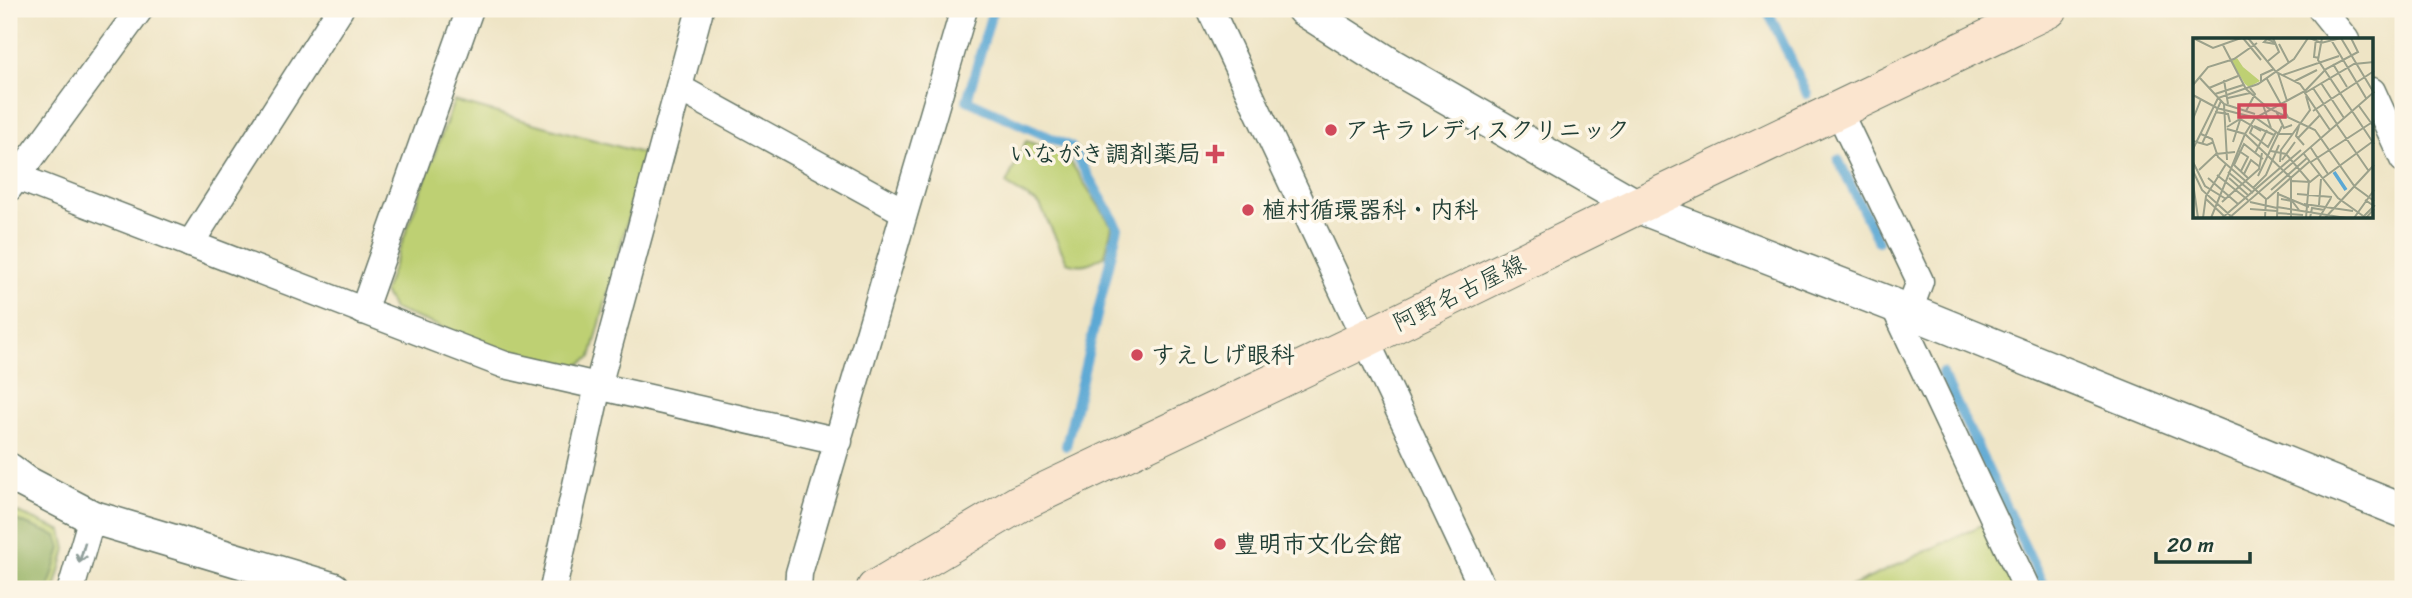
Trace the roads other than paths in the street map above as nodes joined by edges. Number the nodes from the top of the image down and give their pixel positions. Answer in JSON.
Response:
{"nodes":[{"id":1,"x":140,"y":9,"type":"edge"},
{"id":2,"x":340,"y":9,"type":"edge"},
{"id":3,"x":700,"y":9,"type":"edge"},
{"id":4,"x":964,"y":9,"type":"edge"},
{"id":5,"x":1210,"y":9,"type":"edge"},
{"id":6,"x":1303,"y":9,"type":"edge"},
{"id":7,"x":2049,"y":9,"type":"edge"},
{"id":8,"x":2321,"y":9,"type":"edge"},
{"id":9,"x":467,"y":10,"type":"edge"},
{"id":10,"x":2344,"y":38,"type":"edge"},
{"id":11,"x":679,"y":88,"type":"junction"},
{"id":12,"x":2374,"y":95,"type":"edge"},
{"id":13,"x":1839,"y":110,"type":"junction"},
{"id":14,"x":2403,"y":159,"type":"edge"},
{"id":15,"x":12,"y":178,"type":"edge"},
{"id":16,"x":1637,"y":206,"type":"junction"},
{"id":17,"x":903,"y":211,"type":"junction"},
{"id":18,"x":190,"y":244,"type":"junction"},
{"id":19,"x":1901,"y":309,"type":"junction"},
{"id":20,"x":363,"y":312,"type":"junction"},
{"id":21,"x":1366,"y":339,"type":"junction"},
{"id":22,"x":598,"y":386,"type":"junction"},
{"id":23,"x":839,"y":441,"type":"junction"},
{"id":24,"x":9,"y":470,"type":"edge"},
{"id":25,"x":2403,"y":510,"type":"edge"},
{"id":26,"x":92,"y":517,"type":"junction"},
{"id":27,"x":71,"y":589,"type":"edge"},
{"id":28,"x":333,"y":589,"type":"edge"},
{"id":29,"x":553,"y":589,"type":"edge"},
{"id":30,"x":798,"y":589,"type":"edge"},
{"id":31,"x":876,"y":589,"type":"edge"},
{"id":32,"x":1483,"y":589,"type":"edge"},
{"id":33,"x":2027,"y":589,"type":"edge"}],
"edges":[{"from":1,"to":15,"type":"street"},
{"from":2,"to":18,"type":"street"},
{"from":3,"to":11,"type":"street"},
{"from":4,"to":17,"type":"street"},
{"from":5,"to":21,"type":"street"},
{"from":6,"to":16,"type":"street"},
{"from":7,"to":13,"type":"main road","name":"阿野名古屋線"},
{"from":8,"to":10,"type":"street"},
{"from":9,"to":20,"type":"street"},
{"from":11,"to":17,"type":"street"},
{"from":11,"to":22,"type":"street"},
{"from":12,"to":14,"type":"street"},
{"from":13,"to":16,"type":"main road","name":"阿野名古屋線"},
{"from":13,"to":19,"type":"street"},
{"from":15,"to":18,"type":"street"},
{"from":16,"to":19,"type":"street"},
{"from":16,"to":21,"type":"main road","name":"阿野名古屋線"},
{"from":17,"to":23,"type":"street"},
{"from":18,"to":20,"type":"street"},
{"from":19,"to":25,"type":"street"},
{"from":19,"to":33,"type":"street"},
{"from":20,"to":22,"type":"street"},
{"from":21,"to":31,"type":"main road","name":"阿野名古屋線"},
{"from":21,"to":32,"type":"street"},
{"from":22,"to":23,"type":"street"},
{"from":22,"to":29,"type":"street"},
{"from":23,"to":30,"type":"street"},
{"from":24,"to":26,"type":"street"},
{"from":26,"to":27,"type":"street","one_way":true},
{"from":26,"to":28,"type":"street"}]}
